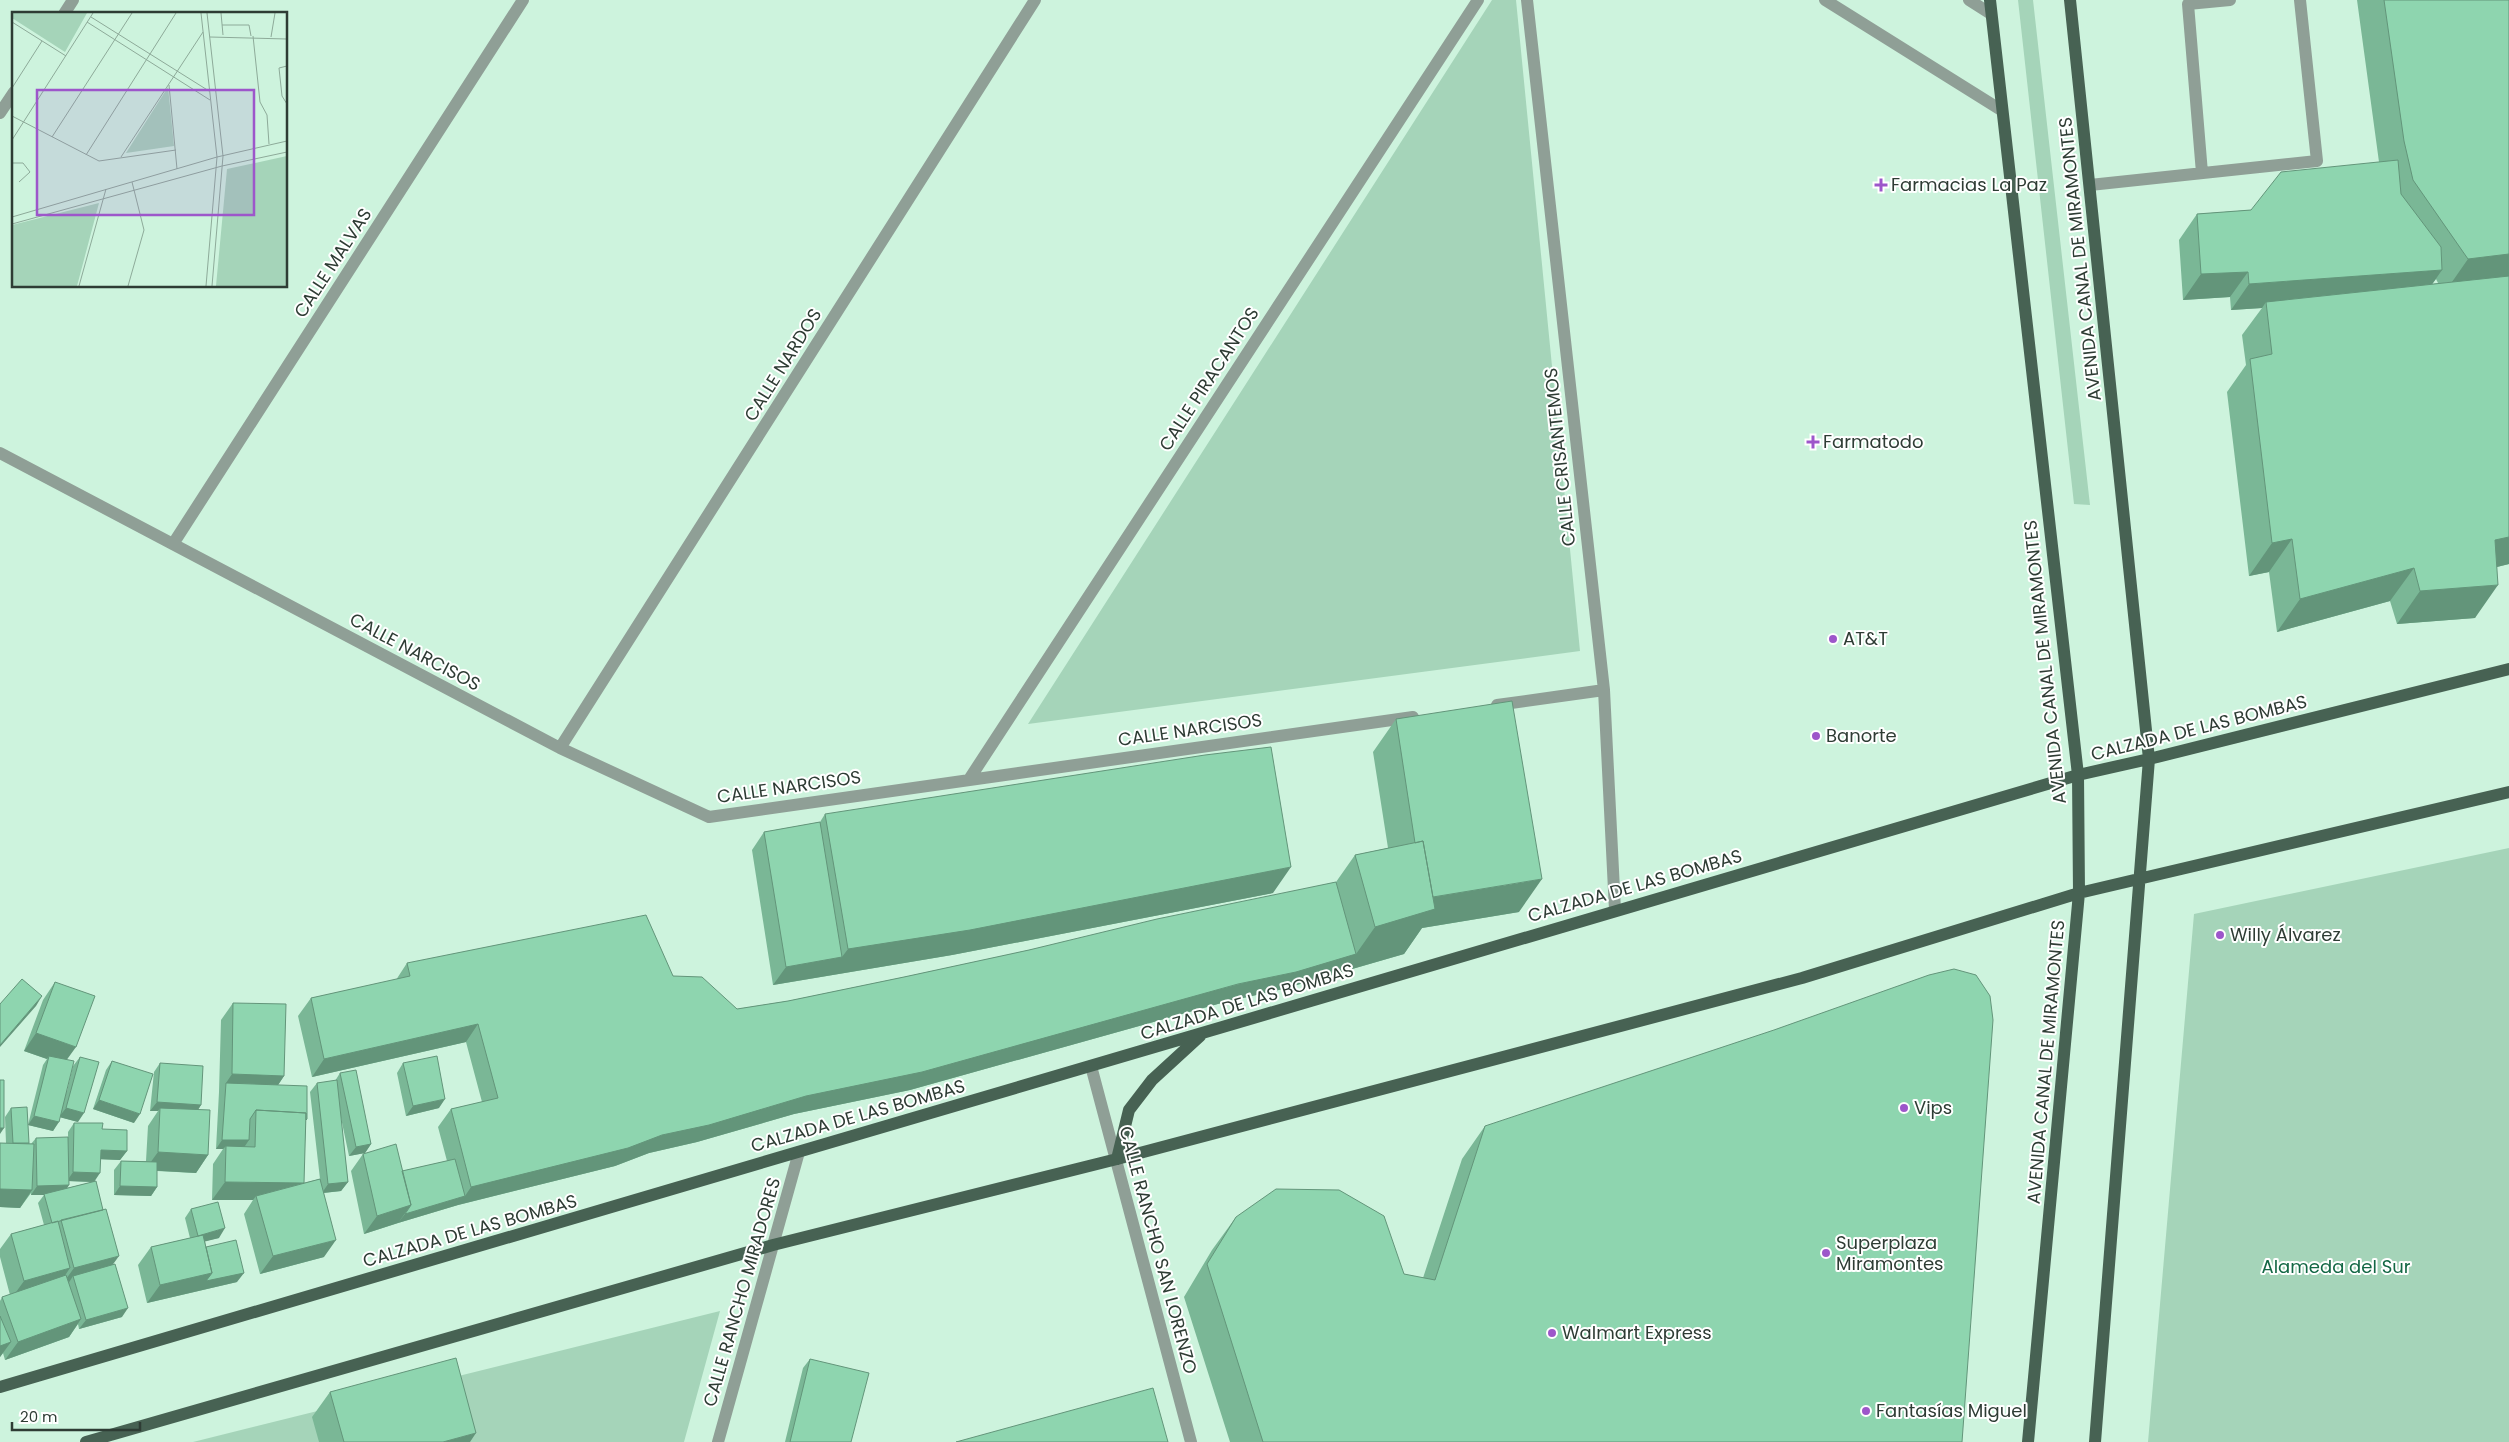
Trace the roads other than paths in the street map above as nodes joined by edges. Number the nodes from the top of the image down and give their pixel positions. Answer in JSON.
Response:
{"nodes":[{"id":1,"x":73,"y":0,"type":"edge"},
{"id":2,"x":523,"y":0,"type":"edge"},
{"id":3,"x":1035,"y":0,"type":"edge"},
{"id":4,"x":1478,"y":0,"type":"edge"},
{"id":5,"x":1527,"y":0,"type":"edge"},
{"id":6,"x":1825,"y":0,"type":"edge"},
{"id":7,"x":1969,"y":0,"type":"edge"},
{"id":8,"x":1990,"y":0,"type":"edge"},
{"id":9,"x":2070,"y":0,"type":"edge"},
{"id":10,"x":2230,"y":0,"type":"edge"},
{"id":11,"x":2300,"y":0,"type":"edge"},
{"id":12,"x":65,"y":12,"type":"edge"},
{"id":13,"x":1991,"y":14,"type":"junction"},
{"id":14,"x":12,"y":95,"type":"edge"},
{"id":15,"x":2001,"y":110,"type":"junction"},
{"id":16,"x":0,"y":113,"type":"edge"},
{"id":17,"x":2202,"y":173,"type":"junction"},
{"id":18,"x":2090,"y":185,"type":"junction"},
{"id":19,"x":0,"y":453,"type":"edge"},
{"id":20,"x":172,"y":544,"type":"junction"},
{"id":21,"x":2509,"y":670,"type":"edge"},
{"id":22,"x":1604,"y":690,"type":"junction"},
{"id":23,"x":1485,"y":707,"type":"edge"},
{"id":24,"x":1425,"y":715,"type":"edge"},
{"id":25,"x":560,"y":748,"type":"junction"},
{"id":26,"x":2149,"y":759,"type":"junction"},
{"id":27,"x":2078,"y":775,"type":"junction"},
{"id":28,"x":970,"y":778,"type":"junction"},
{"id":29,"x":2509,"y":792,"type":"edge"},
{"id":30,"x":2141,"y":877,"type":"junction"},
{"id":31,"x":2079,"y":893,"type":"junction"},
{"id":32,"x":1615,"y":910,"type":"junction"},
{"id":33,"x":1204,"y":1032,"type":"junction"},
{"id":34,"x":1091,"y":1066,"type":"junction"},
{"id":35,"x":799,"y":1152,"type":"junction"},
{"id":36,"x":1117,"y":1159,"type":"junction"},
{"id":37,"x":773,"y":1245,"type":"junction"},
{"id":38,"x":0,"y":1387,"type":"edge"},
{"id":39,"x":86,"y":1442,"type":"edge"},
{"id":40,"x":718,"y":1442,"type":"edge"},
{"id":41,"x":1191,"y":1442,"type":"edge"},
{"id":42,"x":2028,"y":1442,"type":"edge"},
{"id":43,"x":2095,"y":1442,"type":"edge"}],
"edges":[{"from":1,"to":12,"type":"street"},
{"from":2,"to":20,"type":"street","name":"CALLE MALVAS"},
{"from":3,"to":25,"type":"street","name":"CALLE NARDOS"},
{"from":4,"to":28,"type":"street","name":"CALLE PIRACANTOS"},
{"from":5,"to":22,"type":"street","name":"CALLE CRISANTEMOS"},
{"from":6,"to":15,"type":"street"},
{"from":7,"to":13,"type":"street"},
{"from":8,"to":13,"type":"main road","name":"AVENIDA CANAL DE MIRAMONTES"},
{"from":9,"to":18,"type":"main road","name":"AVENIDA CANAL DE MIRAMONTES"},
{"from":10,"to":17,"type":"street"},
{"from":11,"to":17,"type":"street"},
{"from":13,"to":15,"type":"main road","name":"AVENIDA CANAL DE MIRAMONTES"},
{"from":14,"to":16,"type":"street"},
{"from":15,"to":27,"type":"main road","name":"AVENIDA CANAL DE MIRAMONTES"},
{"from":17,"to":18,"type":"street"},
{"from":18,"to":26,"type":"main road","name":"AVENIDA CANAL DE MIRAMONTES"},
{"from":19,"to":20,"type":"street","name":"CALLE NARCISOS"},
{"from":20,"to":25,"type":"street","name":"CALLE NARCISOS"},
{"from":21,"to":26,"type":"main road","name":"CALZADA DE LAS BOMBAS"},
{"from":22,"to":23,"type":"street"},
{"from":22,"to":32,"type":"street","name":"CALLE CRISANTEMOS"},
{"from":24,"to":28,"type":"street","name":"CALLE NARCISOS"},
{"from":25,"to":28,"type":"street","name":"CALLE NARCISOS"},
{"from":26,"to":27,"type":"main road","name":"CALZADA DE LAS BOMBAS"},
{"from":26,"to":30,"type":"main road","name":"AVENIDA CANAL DE MIRAMONTES"},
{"from":27,"to":31,"type":"main road","name":"AVENIDA CANAL DE MIRAMONTES"},
{"from":27,"to":32,"type":"main road","name":"CALZADA DE LAS BOMBAS"},
{"from":29,"to":30,"type":"main road"},
{"from":30,"to":31,"type":"main road"},
{"from":30,"to":43,"type":"main road","name":"AVENIDA CANAL DE MIRAMONTES"},
{"from":31,"to":36,"type":"main road"},
{"from":31,"to":42,"type":"main road","name":"AVENIDA CANAL DE MIRAMONTES"},
{"from":32,"to":33,"type":"main road","name":"CALZADA DE LAS BOMBAS"},
{"from":33,"to":34,"type":"main road","name":"CALZADA DE LAS BOMBAS"},
{"from":33,"to":36,"type":"main road"},
{"from":34,"to":35,"type":"main road","name":"CALZADA DE LAS BOMBAS"},
{"from":34,"to":36,"type":"street","name":"CALLE RANCHO SAN LORENZO"},
{"from":35,"to":37,"type":"street","name":"CALLE RANCHO MIRADORES"},
{"from":35,"to":38,"type":"main road","name":"CALZADA DE LAS BOMBAS"},
{"from":36,"to":37,"type":"main road"},
{"from":36,"to":41,"type":"street","name":"CALLE RANCHO SAN LORENZO"},
{"from":37,"to":39,"type":"main road"},
{"from":37,"to":40,"type":"street","name":"CALLE RANCHO MIRADORES"}]}
